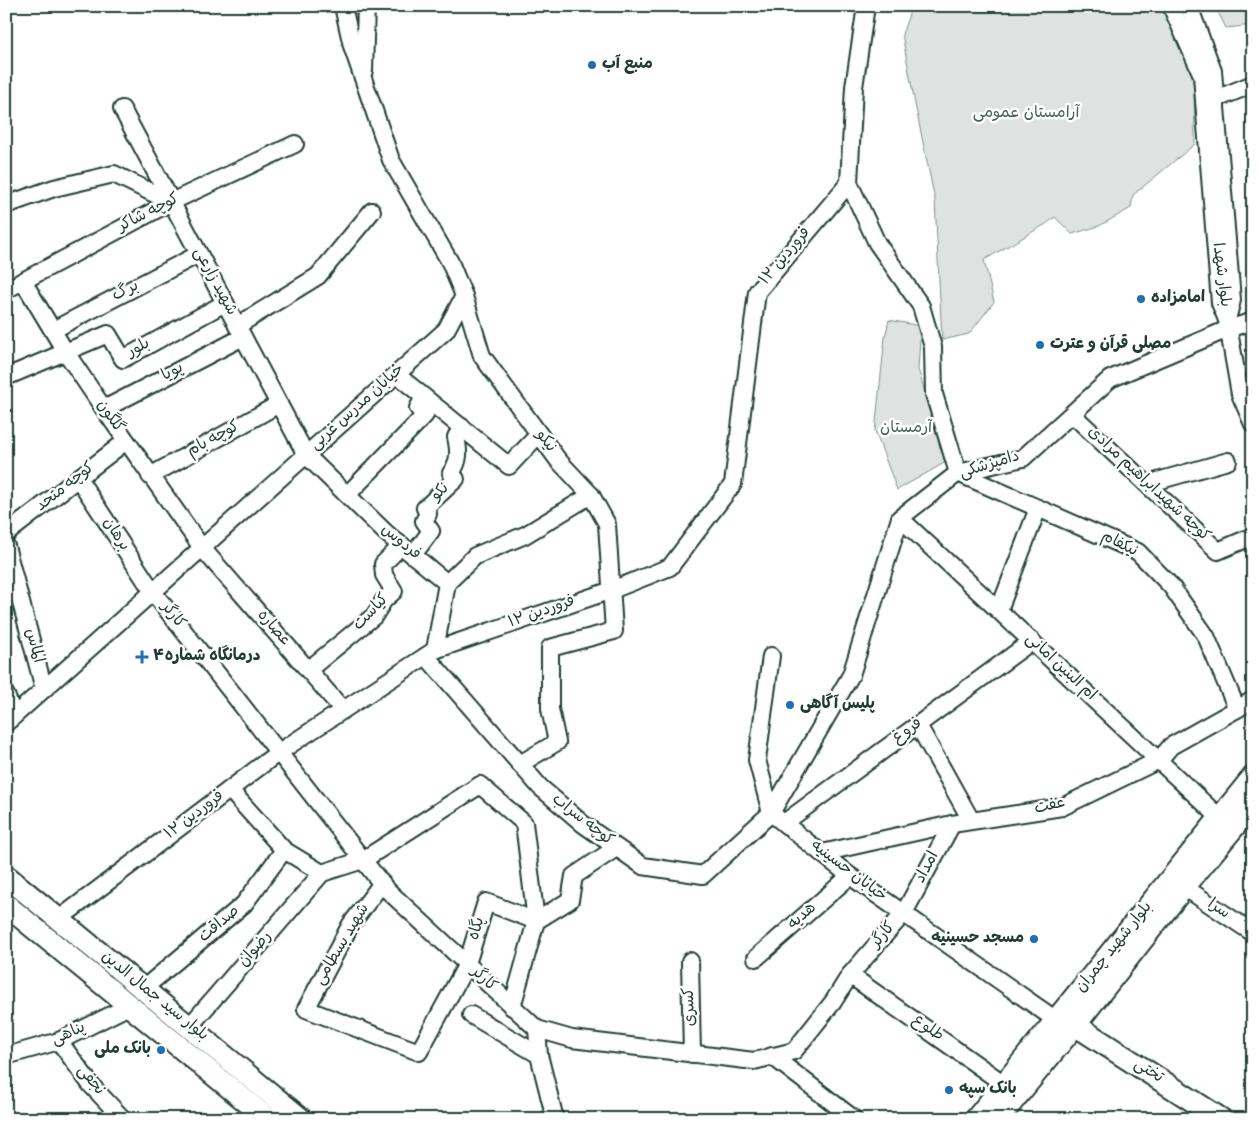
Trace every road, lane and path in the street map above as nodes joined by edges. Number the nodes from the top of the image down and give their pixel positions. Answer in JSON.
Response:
{"nodes":[{"id":1,"x":343,"y":6,"type":"edge"},
{"id":2,"x":366,"y":6,"type":"edge"},
{"id":3,"x":866,"y":6,"type":"edge"},
{"id":4,"x":1171,"y":6,"type":"edge"},
{"id":5,"x":1189,"y":6,"type":"edge"},
{"id":6,"x":364,"y":84,"type":"junction"},
{"id":7,"x":1252,"y":84,"type":"edge"},
{"id":8,"x":1216,"y":99,"type":"junction"},
{"id":9,"x":122,"y":110,"type":"dead end"},
{"id":10,"x":295,"y":144,"type":"dead end"},
{"id":11,"x":849,"y":183,"type":"junction"},
{"id":12,"x":171,"y":202,"type":"junction"},
{"id":13,"x":6,"y":205,"type":"edge"},
{"id":14,"x":372,"y":211,"type":"dead end"},
{"id":15,"x":199,"y":254,"type":"junction"},
{"id":16,"x":23,"y":281,"type":"junction"},
{"id":17,"x":6,"y":290,"type":"edge"},
{"id":18,"x":464,"y":296,"type":"junction"},
{"id":19,"x":225,"y":303,"type":"junction"},
{"id":20,"x":1253,"y":321,"type":"edge"},
{"id":21,"x":1228,"y":324,"type":"junction"},
{"id":22,"x":52,"y":330,"type":"junction"},
{"id":23,"x":240,"y":332,"type":"junction"},
{"id":24,"x":65,"y":351,"type":"junction"},
{"id":25,"x":397,"y":374,"type":"junction"},
{"id":26,"x":6,"y":377,"type":"edge"},
{"id":27,"x":1246,"y":392,"type":"edge"},
{"id":28,"x":424,"y":397,"type":"junction"},
{"id":29,"x":279,"y":404,"type":"junction"},
{"id":30,"x":104,"y":409,"type":"junction"},
{"id":31,"x":1072,"y":414,"type":"junction"},
{"id":32,"x":1253,"y":424,"type":"edge"},
{"id":33,"x":462,"y":427,"type":"junction"},
{"id":34,"x":539,"y":434,"type":"junction"},
{"id":35,"x":126,"y":441,"type":"junction"},
{"id":36,"x":306,"y":455,"type":"junction"},
{"id":37,"x":1228,"y":461,"type":"dead end"},
{"id":38,"x":958,"y":473,"type":"junction"},
{"id":39,"x":150,"y":476,"type":"junction"},
{"id":40,"x":78,"y":478,"type":"junction"},
{"id":41,"x":1146,"y":484,"type":"junction"},
{"id":42,"x":347,"y":494,"type":"junction"},
{"id":43,"x":591,"y":495,"type":"junction"},
{"id":44,"x":1038,"y":508,"type":"junction"},
{"id":45,"x":900,"y":518,"type":"junction"},
{"id":46,"x":6,"y":534,"type":"edge"},
{"id":47,"x":1253,"y":536,"type":"edge"},
{"id":48,"x":6,"y":546,"type":"edge"},
{"id":49,"x":202,"y":548,"type":"junction"},
{"id":50,"x":407,"y":550,"type":"junction"},
{"id":51,"x":446,"y":582,"type":"junction"},
{"id":52,"x":612,"y":590,"type":"junction"},
{"id":53,"x":153,"y":592,"type":"junction"},
{"id":54,"x":999,"y":610,"type":"junction"},
{"id":55,"x":1032,"y":641,"type":"junction"},
{"id":56,"x":430,"y":653,"type":"junction"},
{"id":57,"x":771,"y":656,"type":"dead end"},
{"id":58,"x":308,"y":670,"type":"junction"},
{"id":59,"x":44,"y":688,"type":"junction"},
{"id":60,"x":6,"y":695,"type":"edge"},
{"id":61,"x":1253,"y":700,"type":"edge"},
{"id":62,"x":1237,"y":709,"type":"junction"},
{"id":63,"x":344,"y":710,"type":"junction"},
{"id":64,"x":10,"y":719,"type":"edge"},
{"id":65,"x":918,"y":725,"type":"junction"},
{"id":66,"x":279,"y":752,"type":"junction"},
{"id":67,"x":1159,"y":760,"type":"junction"},
{"id":68,"x":520,"y":764,"type":"junction"},
{"id":69,"x":1253,"y":777,"type":"edge"},
{"id":70,"x":230,"y":790,"type":"junction"},
{"id":71,"x":1253,"y":804,"type":"edge"},
{"id":72,"x":777,"y":818,"type":"junction"},
{"id":73,"x":971,"y":820,"type":"junction"},
{"id":74,"x":952,"y":824,"type":"junction"},
{"id":75,"x":1226,"y":824,"type":"junction"},
{"id":76,"x":616,"y":848,"type":"junction"},
{"id":77,"x":284,"y":850,"type":"junction"},
{"id":78,"x":822,"y":853,"type":"junction"},
{"id":79,"x":363,"y":860,"type":"junction"},
{"id":80,"x":322,"y":873,"type":"junction"},
{"id":81,"x":6,"y":876,"type":"edge"},
{"id":82,"x":850,"y":876,"type":"junction"},
{"id":83,"x":382,"y":883,"type":"junction"},
{"id":84,"x":1184,"y":887,"type":"junction"},
{"id":85,"x":6,"y":905,"type":"edge"},
{"id":86,"x":904,"y":913,"type":"junction"},
{"id":87,"x":59,"y":920,"type":"junction"},
{"id":88,"x":536,"y":921,"type":"junction"},
{"id":89,"x":1253,"y":932,"type":"edge"},
{"id":90,"x":756,"y":958,"type":"dead end"},
{"id":91,"x":690,"y":961,"type":"dead end"},
{"id":92,"x":467,"y":964,"type":"junction"},
{"id":93,"x":850,"y":975,"type":"junction"},
{"id":94,"x":143,"y":989,"type":"junction"},
{"id":95,"x":129,"y":1006,"type":"junction"},
{"id":96,"x":512,"y":1007,"type":"junction"},
{"id":97,"x":306,"y":1009,"type":"joint"},
{"id":98,"x":471,"y":1015,"type":"dead end"},
{"id":99,"x":1066,"y":1022,"type":"junction"},
{"id":100,"x":189,"y":1027,"type":"junction"},
{"id":101,"x":537,"y":1029,"type":"junction"},
{"id":102,"x":59,"y":1042,"type":"junction"},
{"id":103,"x":692,"y":1054,"type":"junction"},
{"id":104,"x":539,"y":1055,"type":"junction"},
{"id":105,"x":6,"y":1056,"type":"edge"},
{"id":106,"x":772,"y":1056,"type":"junction"},
{"id":107,"x":236,"y":1065,"type":"junction"},
{"id":108,"x":222,"y":1081,"type":"junction"},
{"id":109,"x":1004,"y":1084,"type":"junction"},
{"id":110,"x":553,"y":1118,"type":"edge"},
{"id":111,"x":123,"y":1119,"type":"edge"},
{"id":112,"x":268,"y":1119,"type":"edge"},
{"id":113,"x":301,"y":1119,"type":"edge"},
{"id":114,"x":854,"y":1119,"type":"edge"},
{"id":115,"x":976,"y":1119,"type":"edge"},
{"id":116,"x":998,"y":1119,"type":"edge"},
{"id":117,"x":1220,"y":1119,"type":"edge"}],
"edges":[{"from":1,"to":6,"type":"street"},
{"from":2,"to":6,"type":"street"},
{"from":3,"to":11,"type":"street"},
{"from":4,"to":21,"type":"street","name":"بلوار شهدا"},
{"from":5,"to":8,"type":"street","name":"بلوار شهدا"},
{"from":6,"to":18,"type":"street"},
{"from":7,"to":8,"type":"street"},
{"from":8,"to":21,"type":"street","name":"بلوار شهدا"},
{"from":9,"to":12,"type":"street","name":"شهید زارعی"},
{"from":10,"to":12,"type":"street","name":"کوچه شاکر"},
{"from":11,"to":38,"type":"street"},
{"from":11,"to":52,"type":"street","name":"۱۲ فروردین"},
{"from":12,"to":13,"type":"street"},
{"from":12,"to":15,"type":"street","name":"شهید زارعی"},
{"from":12,"to":16,"type":"street","name":"کوچه شاکر"},
{"from":14,"to":23,"type":"street","name":"پویا"},
{"from":15,"to":19,"type":"street","name":"شهید زارعی"},
{"from":15,"to":22,"type":"street","name":"برگ"},
{"from":16,"to":17,"type":"street","name":"کوچه شاکر"},
{"from":16,"to":22,"type":"street","name":"گلگون"},
{"from":18,"to":25,"type":"street","name":"خیابان مدرس غربی"},
{"from":18,"to":34,"type":"street","name":"نیکو"},
{"from":19,"to":23,"type":"street","name":"شهید زارعی"},
{"from":19,"to":24,"type":"street","name":"بلور"},
{"from":20,"to":21,"type":"street","name":"دامپزشکی"},
{"from":21,"to":27,"type":"street"},
{"from":21,"to":31,"type":"street","name":"دامپزشکی"},
{"from":22,"to":24,"type":"street","name":"گلگون"},
{"from":23,"to":29,"type":"street","name":"شهید زارعی"},
{"from":23,"to":30,"type":"street","name":"پویا"},
{"from":24,"to":26,"type":"street","name":"بلور"},
{"from":24,"to":30,"type":"street","name":"گلگون"},
{"from":25,"to":28,"type":"street"},
{"from":25,"to":36,"type":"street","name":"خیابان مدرس غربی"},
{"from":27,"to":32,"type":"street"},
{"from":28,"to":33,"type":"street"},
{"from":28,"to":42,"type":"street"},
{"from":29,"to":36,"type":"street","name":"شهید زارعی"},
{"from":29,"to":39,"type":"street","name":"کوچه بام"},
{"from":30,"to":35,"type":"street","name":"گلگون"},
{"from":31,"to":38,"type":"street","name":"دامپزشکی"},
{"from":31,"to":41,"type":"street","name":"کوچه شهیدابراهیم مرادی"},
{"from":33,"to":34,"type":"street"},
{"from":33,"to":50,"type":"street","name":"نکو"},
{"from":34,"to":43,"type":"street","name":"نیکو"},
{"from":35,"to":39,"type":"street","name":"گلگون"},
{"from":35,"to":40,"type":"street","name":"کوچه متحد"},
{"from":36,"to":42,"type":"street","name":"فردوس"},
{"from":36,"to":49,"type":"street","name":"خیابان مدرس غربی"},
{"from":37,"to":41,"type":"street"},
{"from":38,"to":44,"type":"street","name":"نیکفام"},
{"from":38,"to":45,"type":"street","name":"دامپزشکی"},
{"from":39,"to":49,"type":"street","name":"گلگون"},
{"from":40,"to":46,"type":"street","name":"کوچه متحد"},
{"from":40,"to":53,"type":"street","name":"برهان"},
{"from":41,"to":47,"type":"street","name":"کوچه شهیدابراهیم مرادی"},
{"from":42,"to":50,"type":"street","name":"فردوس"},
{"from":43,"to":51,"type":"street"},
{"from":43,"to":52,"type":"street","name":"نیکو"},
{"from":44,"to":54,"type":"street"},
{"from":44,"to":62,"type":"street","name":"نیکفام"},
{"from":45,"to":54,"type":"street","name":"ام البنین امانی"},
{"from":45,"to":72,"type":"street"},
{"from":48,"to":59,"type":"street","name":"الماس"},
{"from":49,"to":53,"type":"street","name":"خیابان مدرس غربی"},
{"from":49,"to":58,"type":"street","name":"عصاره"},
{"from":50,"to":51,"type":"street","name":"فردوس"},
{"from":50,"to":58,"type":"street","name":"کیاست"},
{"from":51,"to":56,"type":"street"},
{"from":52,"to":56,"type":"street","name":"۱۲ فروردین"},
{"from":52,"to":68,"type":"street","name":"نیکو"},
{"from":53,"to":59,"type":"street","name":"خیابان مدرس غربی"},
{"from":53,"to":66,"type":"street","name":"کارگر"},
{"from":54,"to":55,"type":"street","name":"ام البنین امانی"},
{"from":55,"to":65,"type":"street","name":"فروغ"},
{"from":55,"to":67,"type":"street","name":"ام البنین امانی"},
{"from":56,"to":63,"type":"street","name":"۱۲ فروردین"},
{"from":56,"to":68,"type":"street","name":"کوچه سراب"},
{"from":57,"to":72,"type":"street"},
{"from":58,"to":63,"type":"street","name":"عصاره"},
{"from":59,"to":64,"type":"street","name":"خیابان مدرس غربی"},
{"from":60,"to":64,"type":"street"},
{"from":61,"to":62,"type":"street","name":"عفت"},
{"from":62,"to":67,"type":"street","name":"عفت"},
{"from":63,"to":66,"type":"street","name":"۱۲ فروردین"},
{"from":65,"to":72,"type":"street","name":"فروغ"},
{"from":65,"to":73,"type":"street"},
{"from":66,"to":70,"type":"street","name":"۱۲ فروردین"},
{"from":66,"to":79,"type":"street","name":"کارگر"},
{"from":67,"to":73,"type":"street","name":"عفت"},
{"from":67,"to":75,"type":"street","name":"ام البنین امانی"},
{"from":68,"to":76,"type":"street","name":"کوچه سراب"},
{"from":69,"to":75,"type":"main road","name":"بلوار شهید چمران"},
{"from":70,"to":77,"type":"street"},
{"from":70,"to":87,"type":"street","name":"۱۲ فروردین"},
{"from":71,"to":75,"type":"main road","name":"بلوار شهید چمران"},
{"from":72,"to":76,"type":"street","name":"کوچه سراب"},
{"from":72,"to":78,"type":"street","name":"خیابان حسینیه"},
{"from":73,"to":74,"type":"street","name":"عفت"},
{"from":74,"to":78,"type":"street","name":"عفت"},
{"from":74,"to":86,"type":"street","name":"امداد"},
{"from":75,"to":84,"type":"main road","name":"بلوار شهید چمران"},
{"from":75,"to":99,"type":"main road","name":"بلوار شهید چمران"},
{"from":76,"to":88,"type":"street"},
{"from":77,"to":80,"type":"street"},
{"from":77,"to":94,"type":"street","name":"صداقت"},
{"from":78,"to":82,"type":"street","name":"خیابان حسینیه"},
{"from":79,"to":80,"type":"street"},
{"from":79,"to":83,"type":"street","name":"کارگر"},
{"from":79,"to":88,"type":"street"},
{"from":80,"to":100,"type":"street","name":"رضوان"},
{"from":81,"to":87,"type":"main road","name":"بلوار سید جمال الدین"},
{"from":82,"to":86,"type":"street","name":"خیابان حسینیه"},
{"from":82,"to":90,"type":"street","name":"هدیه"},
{"from":83,"to":92,"type":"street","name":"کارگر"},
{"from":83,"to":97,"type":"street","name":"شهید بسطامی"},
{"from":84,"to":89,"type":"street","name":"سرا"},
{"from":84,"to":99,"type":"main road","name":"بلوار شهید چمران"},
{"from":85,"to":95,"type":"main road","name":"بلوار سید جمال الدین"},
{"from":86,"to":93,"type":"street","name":"کارگر"},
{"from":86,"to":99,"type":"street","name":"خیابان حسینیه"},
{"from":87,"to":94,"type":"main road","name":"بلوار سید جمال الدین"},
{"from":88,"to":92,"type":"street","name":"پگاه"},
{"from":88,"to":96,"type":"street"},
{"from":91,"to":103,"type":"street","name":"کسری"},
{"from":92,"to":96,"type":"street","name":"کارگر"},
{"from":92,"to":97,"type":"street","name":"پگاه"},
{"from":93,"to":106,"type":"street","name":"کارگر"},
{"from":93,"to":109,"type":"street","name":"طلوع"},
{"from":94,"to":100,"type":"main road","name":"بلوار سید جمال الدین"},
{"from":95,"to":102,"type":"street","name":"پناهی"},
{"from":95,"to":108,"type":"main road","name":"بلوار سید جمال الدین"},
{"from":96,"to":101,"type":"street","name":"کارگر"},
{"from":98,"to":104,"type":"street"},
{"from":99,"to":109,"type":"main road","name":"بلوار شهید چمران"},
{"from":99,"to":116,"type":"main road","name":"بلوار شهید چمران"},
{"from":99,"to":117,"type":"main road","name":"تختی"},
{"from":100,"to":107,"type":"main road","name":"بلوار سید جمال الدین"},
{"from":101,"to":103,"type":"street","name":"کارگر"},
{"from":101,"to":104,"type":"street"},
{"from":102,"to":105,"type":"street","name":"پناهی"},
{"from":102,"to":111,"type":"street","name":"نجفی"},
{"from":103,"to":106,"type":"street","name":"کارگر"},
{"from":104,"to":110,"type":"street"},
{"from":106,"to":114,"type":"street"},
{"from":107,"to":108,"type":"main road"},
{"from":107,"to":113,"type":"main road","name":"بلوار سید جمال الدین"},
{"from":108,"to":112,"type":"main road","name":"بلوار سید جمال الدین"},
{"from":109,"to":115,"type":"main road","name":"بلوار شهید چمران"}]}
